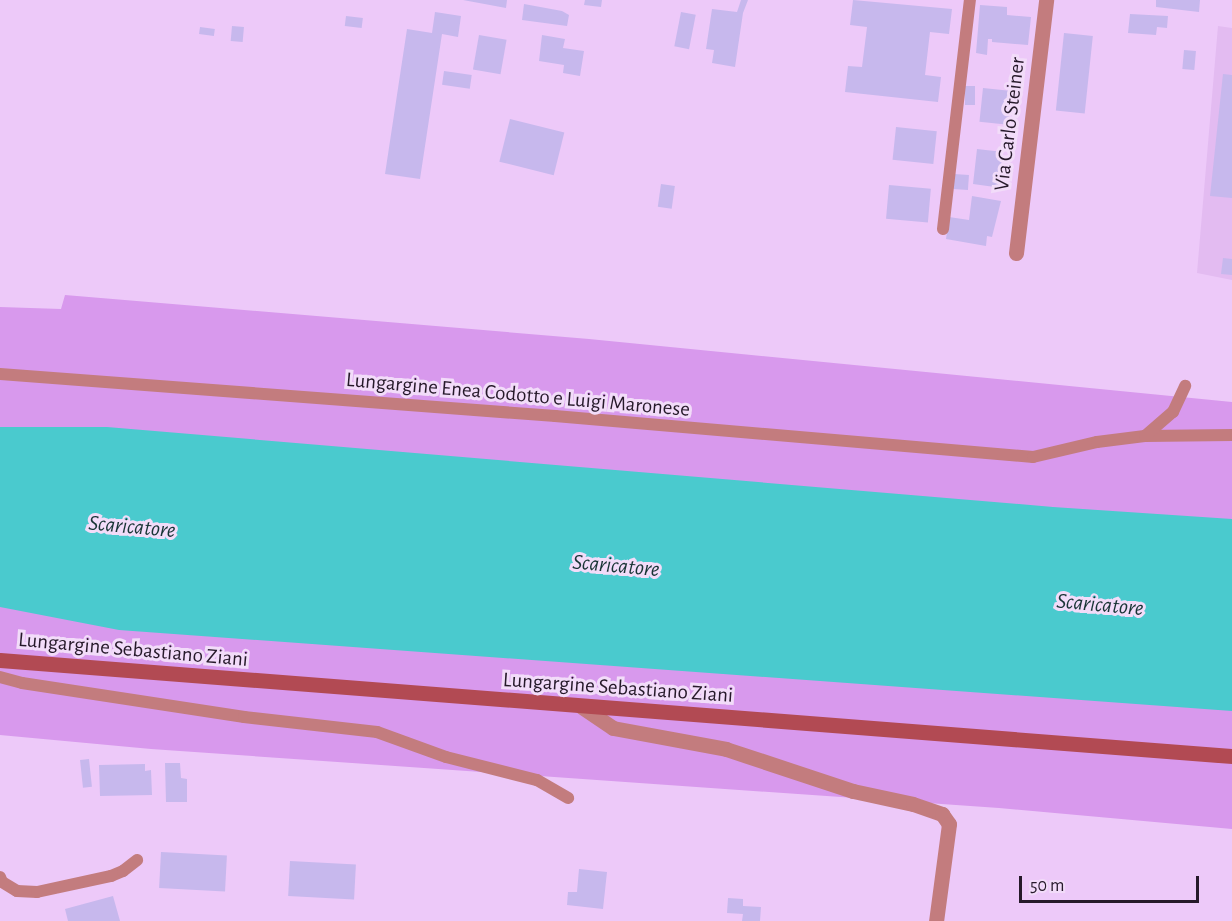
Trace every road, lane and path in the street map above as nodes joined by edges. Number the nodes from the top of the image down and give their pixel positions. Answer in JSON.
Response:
{"nodes":[{"id":1,"x":970,"y":0,"type":"edge"},
{"id":2,"x":1046,"y":0,"type":"edge"},
{"id":3,"x":944,"y":230,"type":"dead end"},
{"id":4,"x":1016,"y":253,"type":"dead end"},
{"id":5,"x":0,"y":374,"type":"edge"},
{"id":6,"x":1185,"y":386,"type":"dead end"},
{"id":7,"x":1232,"y":435,"type":"edge"},
{"id":8,"x":1145,"y":436,"type":"junction"},
{"id":9,"x":0,"y":660,"type":"edge"},
{"id":10,"x":0,"y":677,"type":"edge"},
{"id":11,"x":582,"y":707,"type":"junction"},
{"id":12,"x":1232,"y":756,"type":"edge"},
{"id":13,"x":568,"y":798,"type":"dead end"},
{"id":14,"x":137,"y":860,"type":"dead end"},
{"id":15,"x":0,"y":877,"type":"edge"},
{"id":16,"x":936,"y":921,"type":"edge"}],
"edges":[{"from":1,"to":3,"type":"lane"},
{"from":2,"to":4,"type":"street","name":"Via Carlo Steiner"},
{"from":5,"to":8,"type":"lane","name":"Lungargine Enea Codotto e Luigi Maronese"},
{"from":6,"to":8,"type":"lane"},
{"from":7,"to":8,"type":"lane","name":"Lungargine Enea Codotto e Luigi Maronese"},
{"from":9,"to":11,"type":"street","name":"Lungargine Sebastiano Ziani"},
{"from":10,"to":13,"type":"lane"},
{"from":11,"to":12,"type":"street","name":"Lungargine Sebastiano Ziani"},
{"from":11,"to":16,"type":"street"},
{"from":14,"to":15,"type":"lane"}]}
